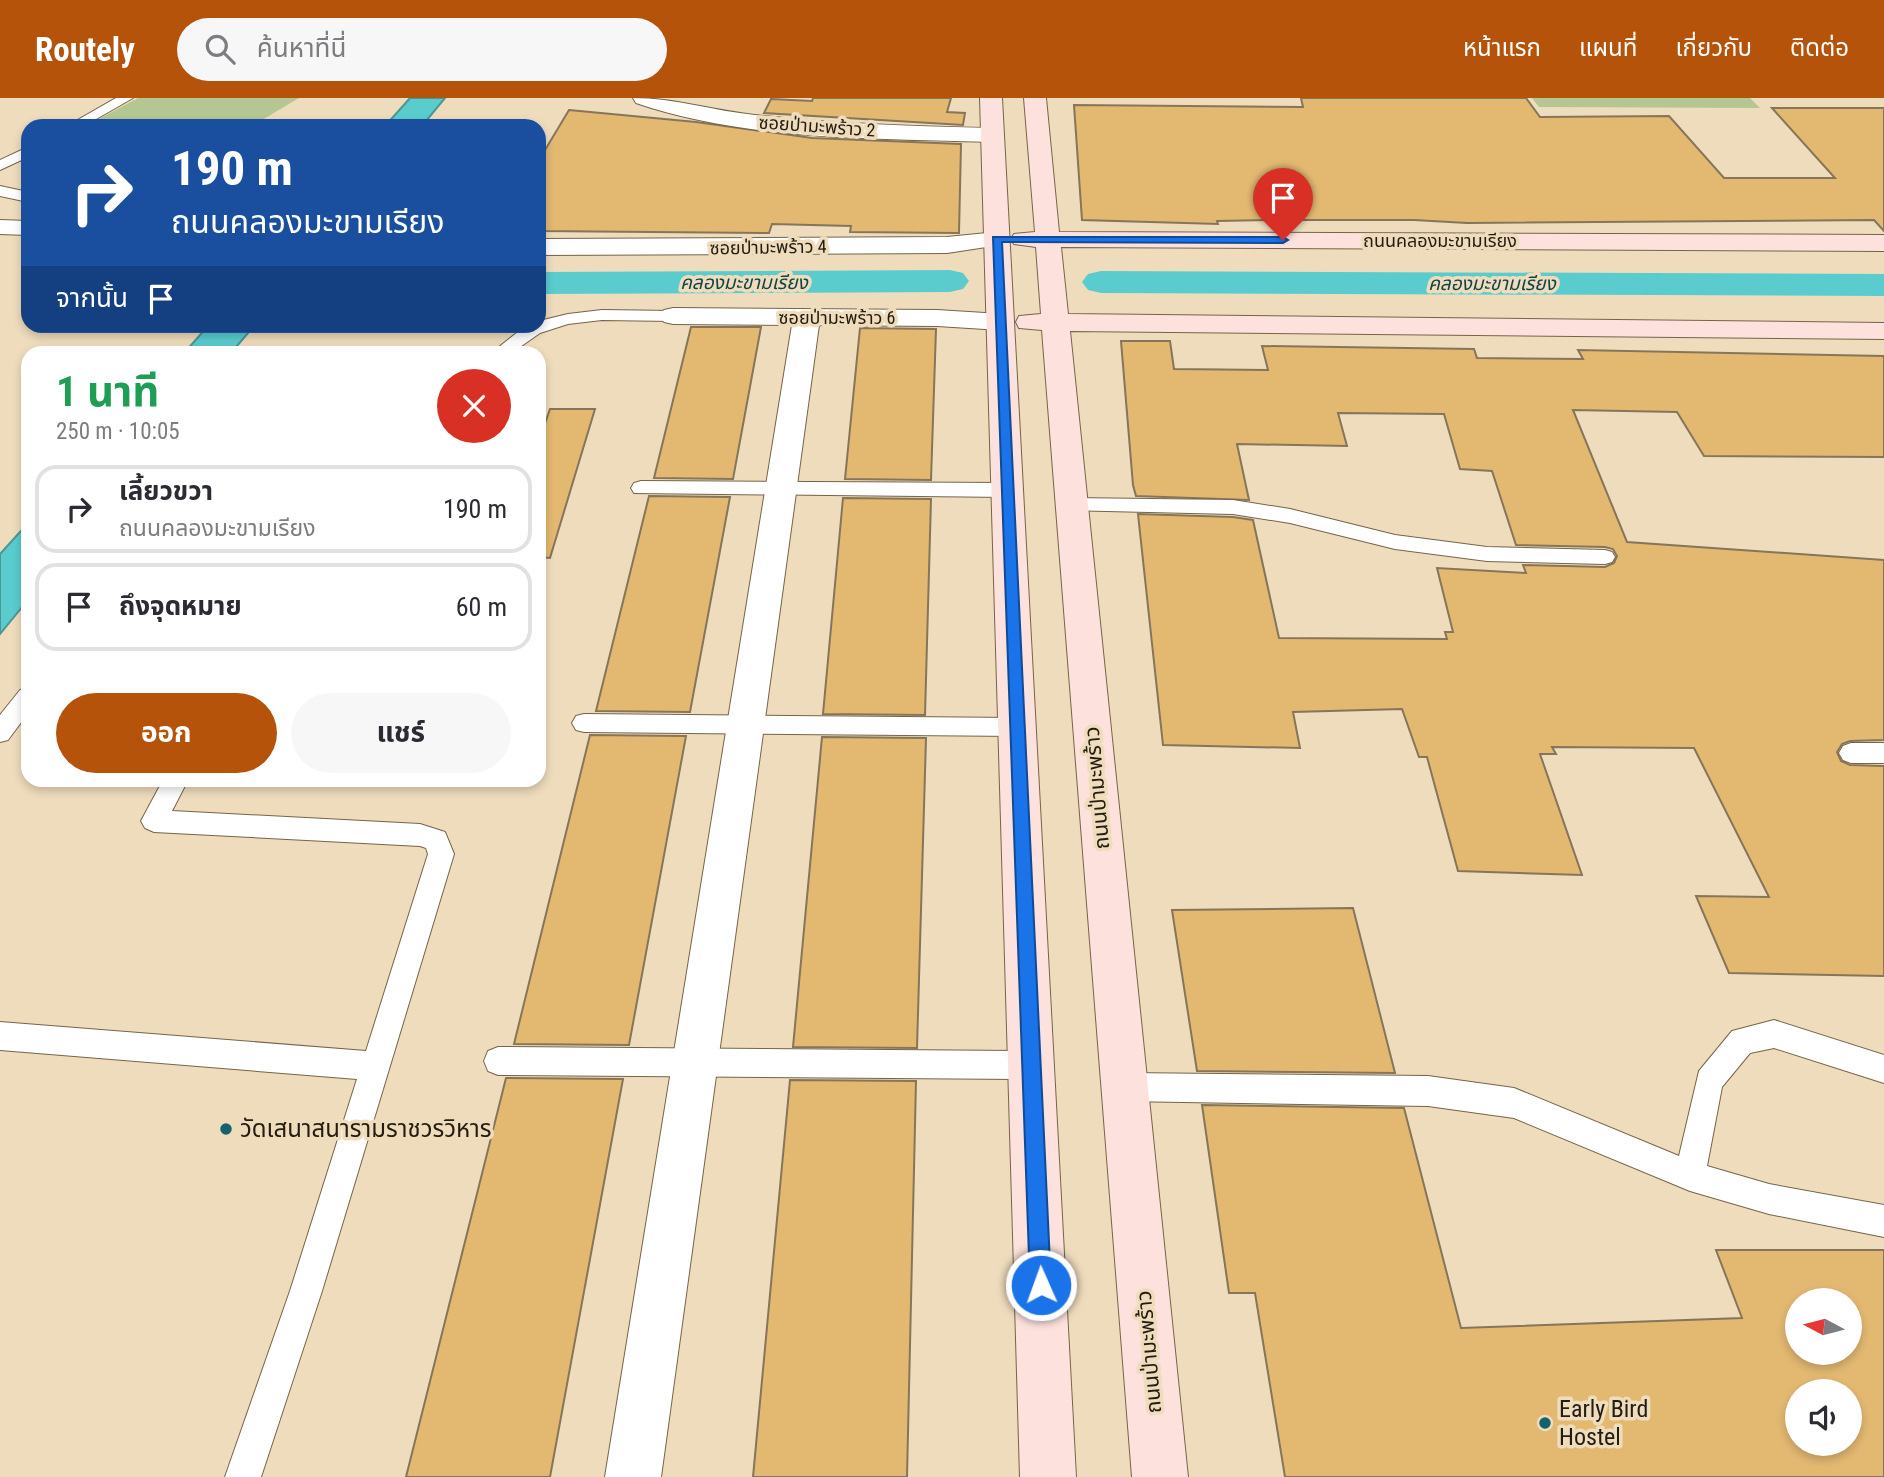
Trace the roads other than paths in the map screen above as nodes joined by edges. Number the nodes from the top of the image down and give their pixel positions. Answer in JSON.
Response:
{"nodes":[{"id":1,"x":126,"y":98,"type":"edge"},
{"id":2,"x":645,"y":98,"type":"edge"},
{"id":3,"x":990,"y":98,"type":"edge"},
{"id":4,"x":1035,"y":98,"type":"edge"},
{"id":5,"x":87,"y":119,"type":"edge"},
{"id":6,"x":992,"y":135,"type":"junction"},
{"id":7,"x":21,"y":155,"type":"edge"},
{"id":8,"x":0,"y":166,"type":"edge"},
{"id":9,"x":0,"y":191,"type":"edge"},
{"id":10,"x":21,"y":196,"type":"edge"},
{"id":11,"x":0,"y":227,"type":"edge"},
{"id":12,"x":21,"y":228,"type":"edge"},
{"id":13,"x":997,"y":239,"type":"junction"},
{"id":14,"x":1048,"y":239,"type":"junction"},
{"id":15,"x":1884,"y":243,"type":"edge"},
{"id":16,"x":546,"y":247,"type":"edge"},
{"id":17,"x":673,"y":316,"type":"joint"},
{"id":18,"x":807,"y":317,"type":"junction"},
{"id":19,"x":1001,"y":322,"type":"junction"},
{"id":20,"x":1054,"y":322,"type":"junction"},
{"id":21,"x":546,"y":325,"type":"edge"},
{"id":22,"x":1884,"y":331,"type":"edge"},
{"id":23,"x":528,"y":333,"type":"edge"},
{"id":24,"x":509,"y":346,"type":"edge"},
{"id":25,"x":641,"y":488,"type":"dead end"},
{"id":26,"x":781,"y":489,"type":"junction"},
{"id":27,"x":1008,"y":490,"type":"junction"},
{"id":28,"x":1071,"y":505,"type":"junction"},
{"id":29,"x":1605,"y":557,"type":"dead end"},
{"id":30,"x":21,"y":705,"type":"edge"},
{"id":31,"x":584,"y":723,"type":"dead end"},
{"id":32,"x":746,"y":724,"type":"junction"},
{"id":33,"x":1018,"y":727,"type":"junction"},
{"id":34,"x":0,"y":733,"type":"edge"},
{"id":35,"x":1852,"y":753,"type":"dead end"},
{"id":36,"x":1884,"y":753,"type":"edge"},
{"id":37,"x":172,"y":787,"type":"edge"},
{"id":38,"x":0,"y":1036,"type":"edge"},
{"id":39,"x":498,"y":1061,"type":"dead end"},
{"id":40,"x":695,"y":1063,"type":"junction"},
{"id":41,"x":1031,"y":1065,"type":"junction"},
{"id":42,"x":376,"y":1066,"type":"junction"},
{"id":43,"x":1884,"y":1069,"type":"edge"},
{"id":44,"x":1124,"y":1087,"type":"junction"},
{"id":45,"x":1690,"y":1176,"type":"junction"},
{"id":46,"x":1884,"y":1221,"type":"edge"},
{"id":47,"x":243,"y":1477,"type":"edge"},
{"id":48,"x":633,"y":1477,"type":"edge"},
{"id":49,"x":1048,"y":1477,"type":"edge"},
{"id":50,"x":1160,"y":1477,"type":"edge"}],
"edges":[{"from":1,"to":5,"type":"lane"},
{"from":2,"to":6,"type":"street","name":"ซอยป่ามะพร้าว 2"},
{"from":3,"to":6,"type":"street"},
{"from":4,"to":14,"type":"street","name":"ถนนป่ามะพร้าว"},
{"from":6,"to":13,"type":"street"},
{"from":7,"to":8,"type":"lane"},
{"from":9,"to":10,"type":"lane"},
{"from":11,"to":12,"type":"street"},
{"from":13,"to":14,"type":"street","name":"ถนนคลองมะขามเรียง"},
{"from":13,"to":16,"type":"street","name":"ซอยป่ามะพร้าว 4"},
{"from":13,"to":19,"type":"street"},
{"from":14,"to":15,"type":"street","name":"ถนนคลองมะขามเรียง"},
{"from":14,"to":20,"type":"street","name":"ถนนป่ามะพร้าว"},
{"from":17,"to":18,"type":"street","name":"ซอยป่ามะพร้าว 6"},
{"from":17,"to":21,"type":"lane"},
{"from":18,"to":19,"type":"street","name":"ซอยป่ามะพร้าว 6"},
{"from":18,"to":26,"type":"street"},
{"from":19,"to":20,"type":"street"},
{"from":19,"to":27,"type":"street"},
{"from":20,"to":22,"type":"street"},
{"from":20,"to":28,"type":"street","name":"ถนนป่ามะพร้าว"},
{"from":23,"to":24,"type":"lane"},
{"from":25,"to":26,"type":"lane"},
{"from":26,"to":27,"type":"lane"},
{"from":26,"to":32,"type":"street"},
{"from":27,"to":33,"type":"street"},
{"from":28,"to":29,"type":"lane"},
{"from":28,"to":44,"type":"street","name":"ถนนป่ามะพร้าว"},
{"from":30,"to":34,"type":"lane"},
{"from":31,"to":32,"type":"lane"},
{"from":32,"to":33,"type":"lane"},
{"from":32,"to":40,"type":"street"},
{"from":33,"to":41,"type":"street"},
{"from":35,"to":36,"type":"lane"},
{"from":37,"to":42,"type":"lane"},
{"from":38,"to":42,"type":"lane"},
{"from":39,"to":40,"type":"lane"},
{"from":40,"to":41,"type":"lane"},
{"from":40,"to":48,"type":"street"},
{"from":41,"to":49,"type":"street"},
{"from":42,"to":47,"type":"lane"},
{"from":43,"to":45,"type":"lane"},
{"from":44,"to":45,"type":"lane"},
{"from":44,"to":50,"type":"street","name":"ถนนป่ามะพร้าว"},
{"from":45,"to":46,"type":"lane"}]}
